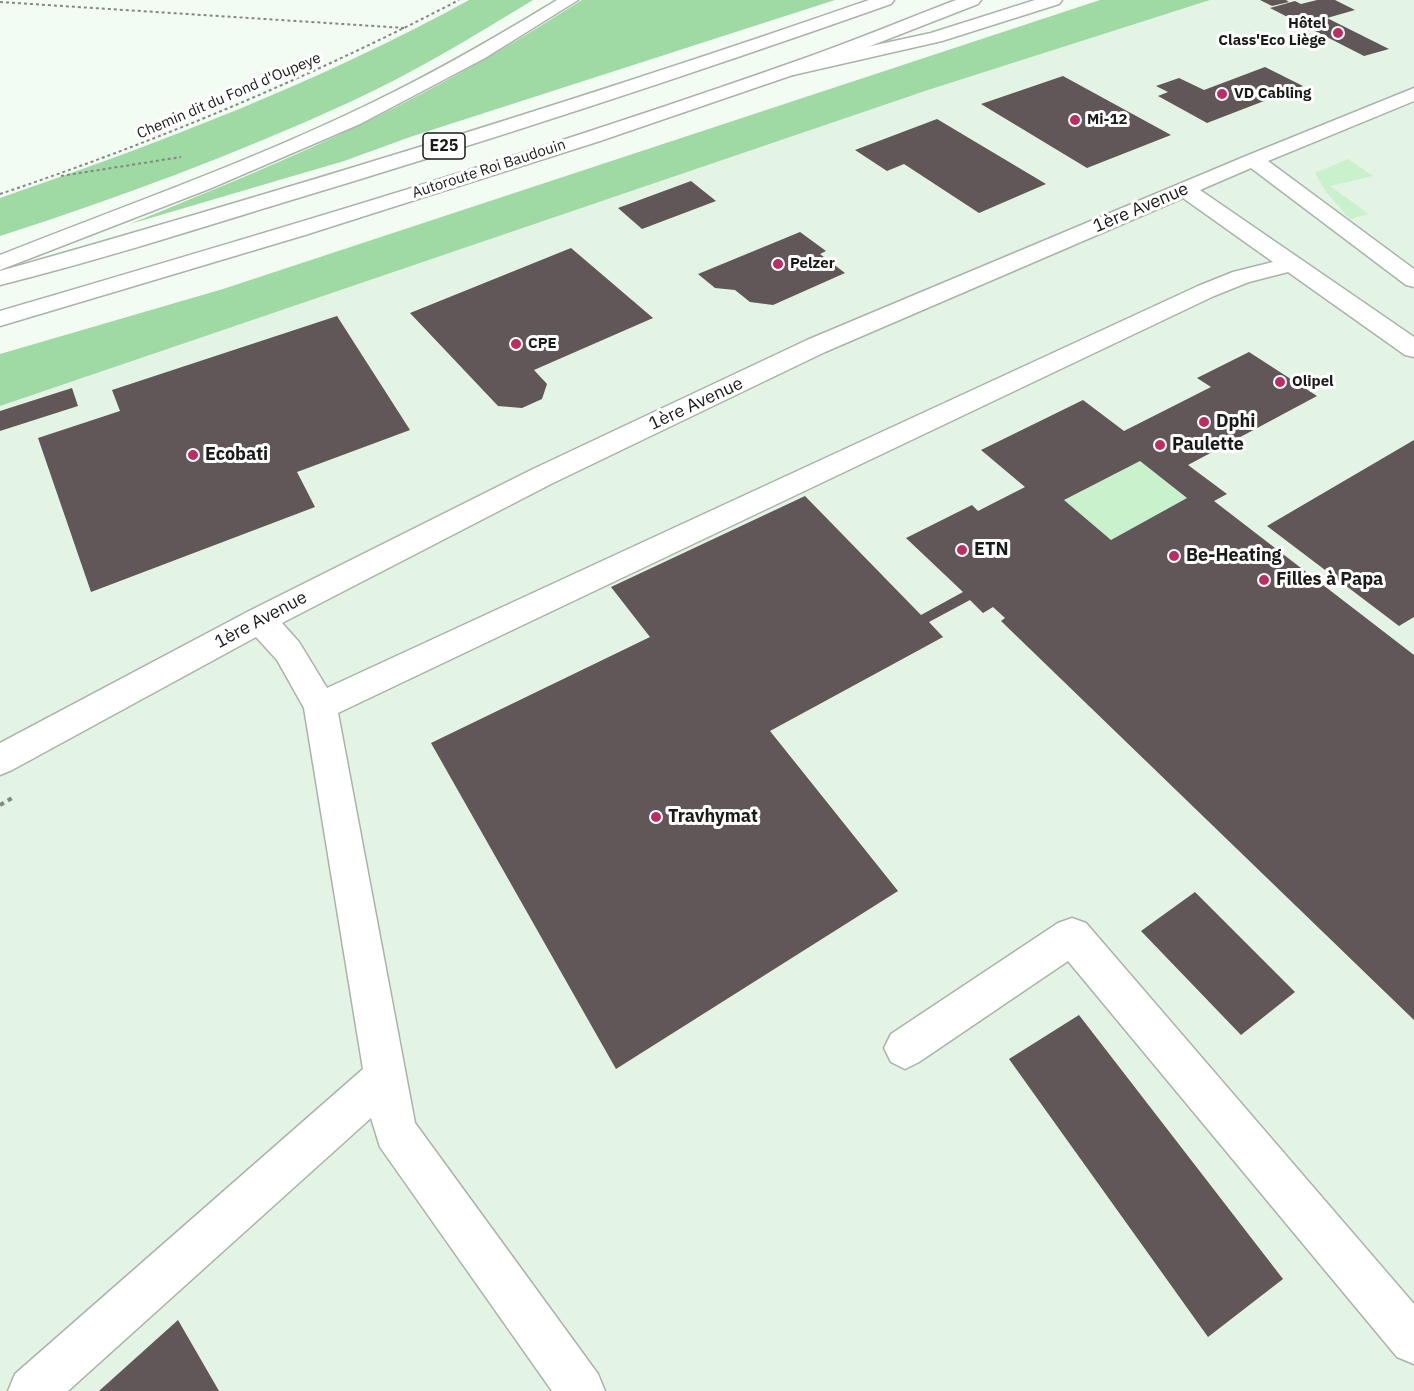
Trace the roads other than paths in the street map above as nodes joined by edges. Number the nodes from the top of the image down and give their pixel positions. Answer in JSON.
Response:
{"nodes":[{"id":1,"x":569,"y":0,"type":"edge"},
{"id":2,"x":885,"y":0,"type":"edge"},
{"id":3,"x":972,"y":0,"type":"edge"},
{"id":4,"x":1053,"y":0,"type":"edge"},
{"id":5,"x":791,"y":70,"type":"junction"},
{"id":6,"x":1414,"y":94,"type":"edge"},
{"id":7,"x":1253,"y":160,"type":"junction"},
{"id":8,"x":1184,"y":189,"type":"junction"},
{"id":9,"x":0,"y":263,"type":"edge"},
{"id":10,"x":1293,"y":264,"type":"junction"},
{"id":11,"x":0,"y":278,"type":"edge"},
{"id":12,"x":1414,"y":280,"type":"edge"},
{"id":13,"x":0,"y":319,"type":"edge"},
{"id":14,"x":1414,"y":349,"type":"edge"},
{"id":15,"x":260,"y":620,"type":"junction"},
{"id":16,"x":320,"y":706,"type":"junction"},
{"id":17,"x":0,"y":760,"type":"edge"},
{"id":18,"x":904,"y":1048,"type":"dead end"},
{"id":19,"x":385,"y":1077,"type":"junction"},
{"id":20,"x":1414,"y":1340,"type":"edge"},
{"id":21,"x":32,"y":1391,"type":"edge"},
{"id":22,"x":581,"y":1391,"type":"edge"}],
"edges":[{"from":1,"to":9,"type":"main road"},
{"from":2,"to":11,"type":"main road","name":"Autoroute Roi Baudouin","number":"E25"},
{"from":3,"to":5,"type":"main road","name":"Autoroute Roi Baudouin","number":"E25"},
{"from":4,"to":5,"type":"main road"},
{"from":5,"to":13,"type":"main road","name":"Autoroute Roi Baudouin","number":"E25"},
{"from":6,"to":7,"type":"main road","name":"1ère Avenue"},
{"from":7,"to":8,"type":"main road","name":"1ère Avenue"},
{"from":7,"to":12,"type":"main road"},
{"from":8,"to":10,"type":"main road"},
{"from":8,"to":15,"type":"main road","name":"1ère Avenue"},
{"from":10,"to":14,"type":"main road"},
{"from":10,"to":16,"type":"main road"},
{"from":15,"to":16,"type":"main road"},
{"from":15,"to":17,"type":"main road","name":"1ère Avenue"},
{"from":16,"to":19,"type":"main road"},
{"from":18,"to":20,"type":"main road"},
{"from":19,"to":21,"type":"main road"},
{"from":19,"to":22,"type":"main road"}]}
